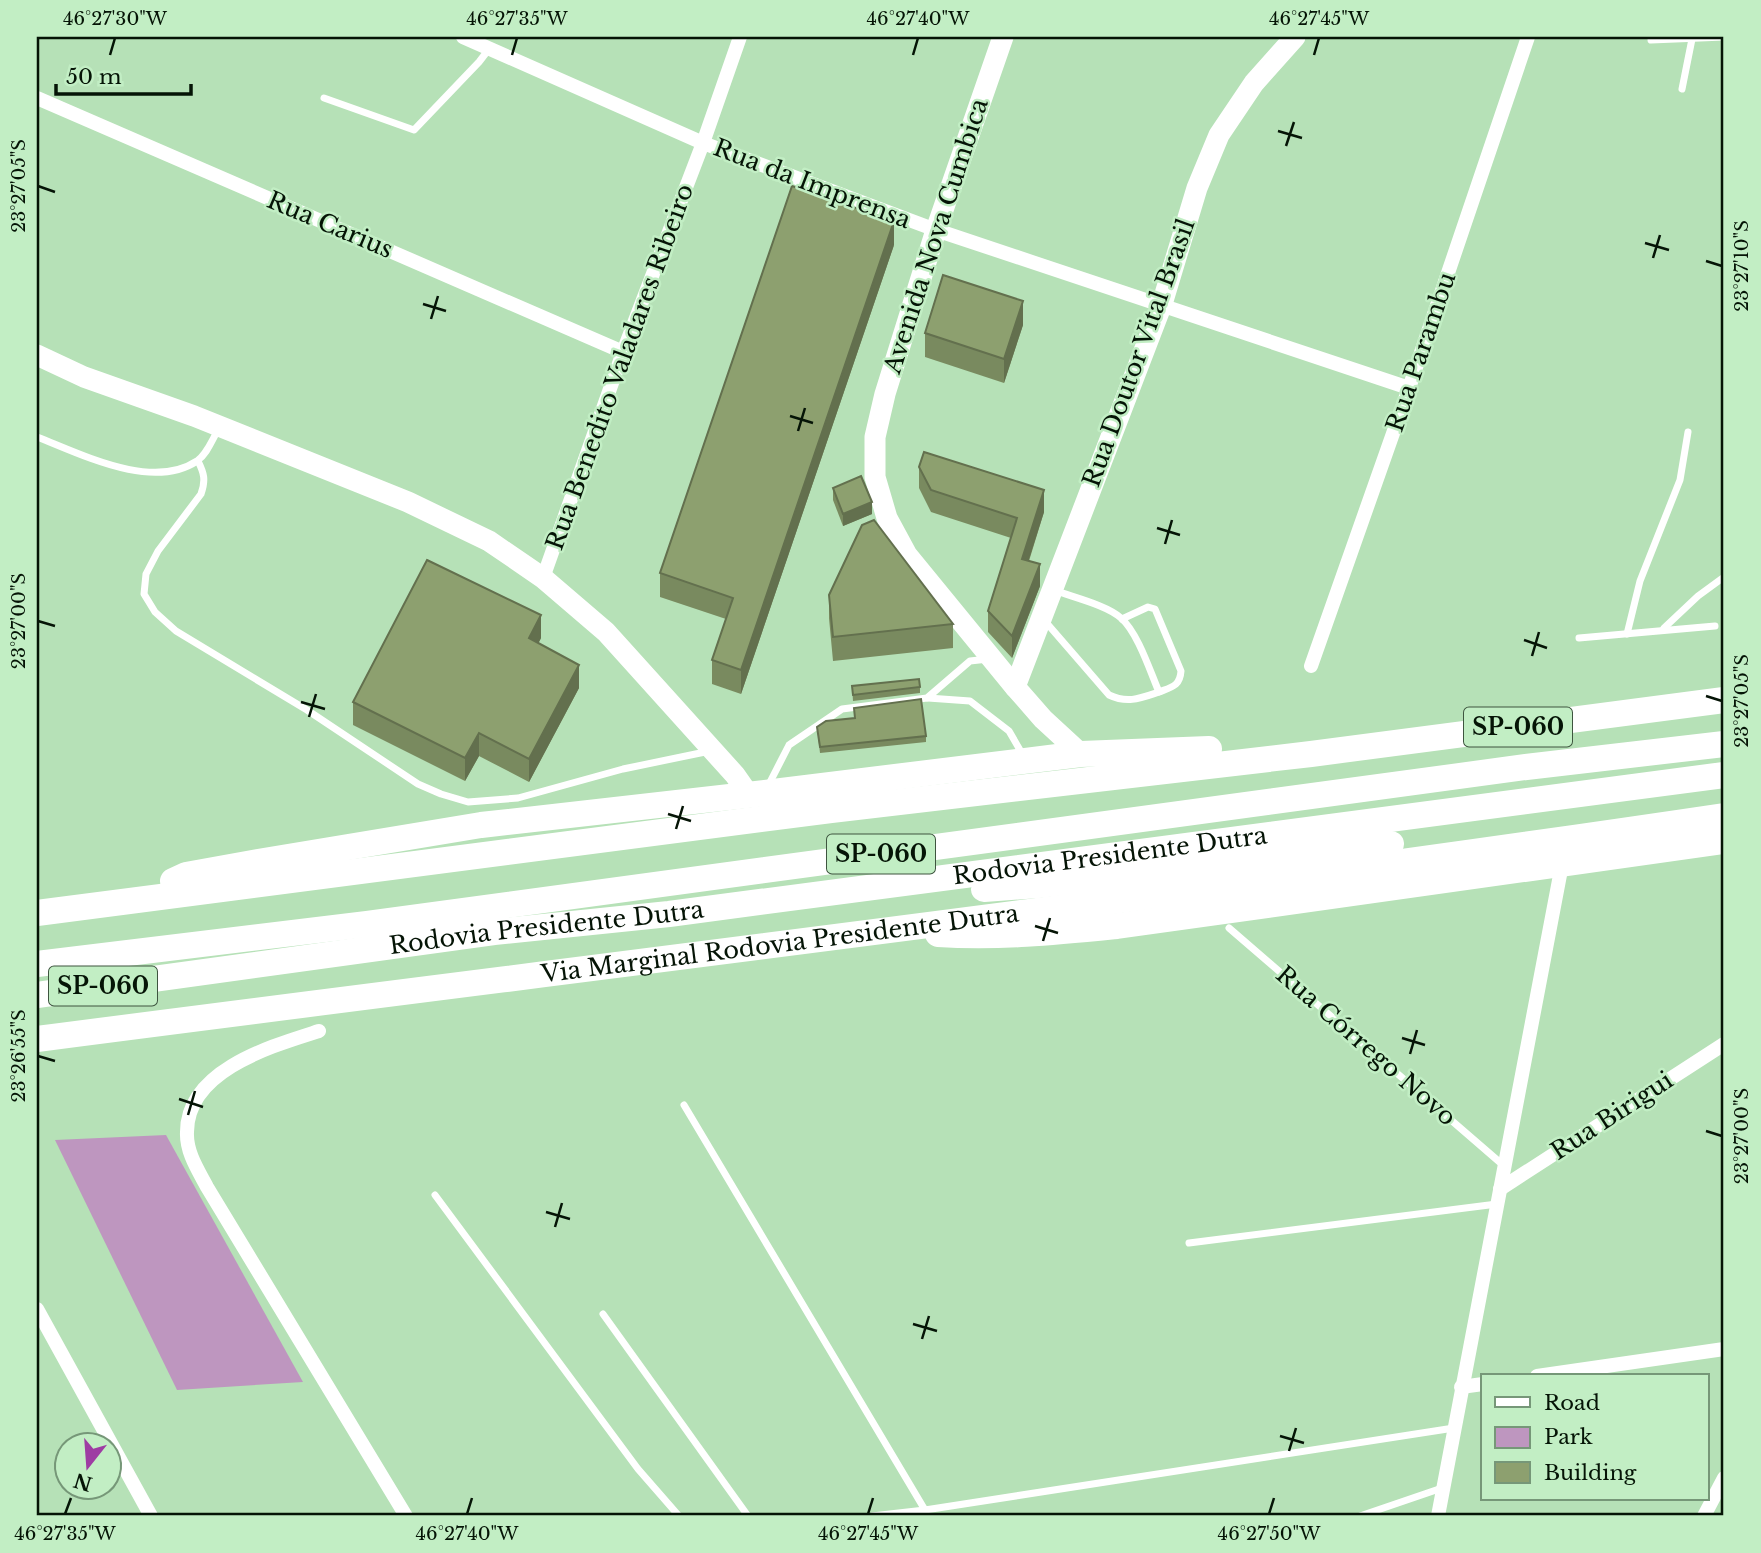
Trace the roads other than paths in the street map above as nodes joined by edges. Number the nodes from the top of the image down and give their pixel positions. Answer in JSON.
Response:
{"nodes":[{"id":1,"x":463,"y":37,"type":"edge"},
{"id":2,"x":740,"y":37,"type":"edge"},
{"id":3,"x":1003,"y":37,"type":"edge"},
{"id":4,"x":1295,"y":37,"type":"edge"},
{"id":5,"x":1528,"y":37,"type":"edge"},
{"id":6,"x":1724,"y":37,"type":"edge"},
{"id":7,"x":1692,"y":39,"type":"junction"},
{"id":8,"x":1651,"y":40,"type":"dead end"},
{"id":9,"x":489,"y":48,"type":"junction"},
{"id":10,"x":1682,"y":89,"type":"dead end"},
{"id":11,"x":324,"y":97,"type":"dead end"},
{"id":12,"x":37,"y":99,"type":"edge"},
{"id":13,"x":703,"y":143,"type":"junction"},
{"id":14,"x":936,"y":230,"type":"junction"},
{"id":15,"x":1162,"y":304,"type":"junction"},
{"id":16,"x":623,"y":352,"type":"junction"},
{"id":17,"x":37,"y":355,"type":"edge"},
{"id":18,"x":1409,"y":388,"type":"junction"},
{"id":19,"x":220,"y":426,"type":"junction"},
{"id":20,"x":1688,"y":432,"type":"dead end"},
{"id":21,"x":37,"y":437,"type":"edge"},
{"id":22,"x":198,"y":461,"type":"junction"},
{"id":23,"x":1724,"y":577,"type":"edge"},
{"id":24,"x":543,"y":578,"type":"junction"},
{"id":25,"x":1051,"y":589,"type":"junction"},
{"id":26,"x":1041,"y":617,"type":"junction"},
{"id":27,"x":1122,"y":619,"type":"junction"},
{"id":28,"x":1715,"y":626,"type":"dead end"},
{"id":29,"x":1664,"y":628,"type":"junction"},
{"id":30,"x":1627,"y":634,"type":"junction"},
{"id":31,"x":1579,"y":638,"type":"dead end"},
{"id":32,"x":991,"y":658,"type":"junction"},
{"id":33,"x":1311,"y":666,"type":"dead end"},
{"id":34,"x":1014,"y":687,"type":"junction"},
{"id":35,"x":1159,"y":692,"type":"junction"},
{"id":36,"x":928,"y":698,"type":"junction"},
{"id":37,"x":1724,"y":700,"type":"edge"},
{"id":38,"x":1043,"y":719,"type":"junction"},
{"id":39,"x":1724,"y":744,"type":"edge"},
{"id":40,"x":713,"y":751,"type":"junction"},
{"id":41,"x":1081,"y":754,"type":"junction"},
{"id":42,"x":1311,"y":754,"type":"junction"},
{"id":43,"x":1032,"y":759,"type":"junction"},
{"id":44,"x":1724,"y":775,"type":"edge"},
{"id":45,"x":757,"y":794,"type":"junction"},
{"id":46,"x":1724,"y":816,"type":"edge"},
{"id":47,"x":1564,"y":839,"type":"junction"},
{"id":48,"x":1724,"y":841,"type":"edge"},
{"id":49,"x":1560,"y":875,"type":"dead end"},
{"id":50,"x":133,"y":899,"type":"junction"},
{"id":51,"x":37,"y":913,"type":"edge"},
{"id":52,"x":669,"y":914,"type":"junction"},
{"id":53,"x":1229,"y":928,"type":"dead end"},
{"id":54,"x":884,"y":930,"type":"junction"},
{"id":55,"x":37,"y":964,"type":"edge"},
{"id":56,"x":37,"y":995,"type":"edge"},
{"id":57,"x":319,"y":1031,"type":"dead end"},
{"id":58,"x":37,"y":1039,"type":"edge"},
{"id":59,"x":1724,"y":1044,"type":"edge"},
{"id":60,"x":684,"y":1105,"type":"dead end"},
{"id":61,"x":1503,"y":1165,"type":"junction"},
{"id":62,"x":1500,"y":1189,"type":"junction"},
{"id":63,"x":435,"y":1195,"type":"dead end"},
{"id":64,"x":1497,"y":1204,"type":"junction"},
{"id":65,"x":1189,"y":1242,"type":"dead end"},
{"id":66,"x":37,"y":1309,"type":"edge"},
{"id":67,"x":603,"y":1314,"type":"dead end"},
{"id":68,"x":1724,"y":1349,"type":"edge"},
{"id":69,"x":1551,"y":1374,"type":"edge"},
{"id":70,"x":1481,"y":1384,"type":"edge"},
{"id":71,"x":1461,"y":1387,"type":"junction"},
{"id":72,"x":1454,"y":1428,"type":"junction"},
{"id":73,"x":1724,"y":1478,"type":"edge"},
{"id":74,"x":1443,"y":1488,"type":"junction"},
{"id":75,"x":925,"y":1510,"type":"junction"},
{"id":76,"x":151,"y":1516,"type":"edge"},
{"id":77,"x":406,"y":1516,"type":"edge"},
{"id":78,"x":679,"y":1516,"type":"edge"},
{"id":79,"x":748,"y":1516,"type":"edge"},
{"id":80,"x":872,"y":1516,"type":"edge"},
{"id":81,"x":1360,"y":1516,"type":"edge"},
{"id":82,"x":1438,"y":1516,"type":"edge"},
{"id":83,"x":1704,"y":1516,"type":"edge"}],
"edges":[{"from":1,"to":9,"type":"street","name":"Rua da Imprensa"},
{"from":2,"to":13,"type":"street","name":"Rua Benedito Valadares Ribeiro"},
{"from":3,"to":14,"type":"street","name":"Avenida Nova Cumbica"},
{"from":4,"to":15,"type":"street","name":"Rua Doutor Vital Brasil"},
{"from":5,"to":18,"type":"street","name":"Rua Parambu"},
{"from":6,"to":7,"type":"lane"},
{"from":7,"to":8,"type":"lane"},
{"from":7,"to":10,"type":"lane"},
{"from":9,"to":11,"type":"lane"},
{"from":9,"to":13,"type":"street","name":"Rua da Imprensa"},
{"from":12,"to":16,"type":"street","name":"Rua Carius"},
{"from":13,"to":14,"type":"street","name":"Rua da Imprensa"},
{"from":13,"to":16,"type":"street","name":"Rua Benedito Valadares Ribeiro"},
{"from":14,"to":15,"type":"street","name":"Rua da Imprensa"},
{"from":14,"to":32,"type":"street","name":"Avenida Nova Cumbica"},
{"from":15,"to":18,"type":"street","name":"Rua da Imprensa"},
{"from":15,"to":25,"type":"street","name":"Rua Doutor Vital Brasil"},
{"from":16,"to":24,"type":"street","name":"Rua Benedito Valadares Ribeiro"},
{"from":17,"to":19,"type":"street"},
{"from":18,"to":33,"type":"street","name":"Rua Parambu"},
{"from":19,"to":22,"type":"lane"},
{"from":19,"to":24,"type":"street"},
{"from":20,"to":30,"type":"lane"},
{"from":21,"to":22,"type":"lane"},
{"from":22,"to":40,"type":"lane"},
{"from":23,"to":29,"type":"lane"},
{"from":24,"to":40,"type":"street"},
{"from":25,"to":26,"type":"street","name":"Rua Doutor Vital Brasil"},
{"from":25,"to":27,"type":"lane"},
{"from":26,"to":34,"type":"street","name":"Rua Doutor Vital Brasil"},
{"from":26,"to":35,"type":"lane"},
{"from":27,"to":35,"type":"lane"},
{"from":27,"to":35,"type":"lane"},
{"from":28,"to":29,"type":"lane"},
{"from":29,"to":30,"type":"lane"},
{"from":30,"to":31,"type":"lane"},
{"from":32,"to":34,"type":"street","name":"Avenida Nova Cumbica"},
{"from":32,"to":36,"type":"lane"},
{"from":34,"to":38,"type":"street"},
{"from":36,"to":43,"type":"lane"},
{"from":36,"to":45,"type":"lane"},
{"from":37,"to":42,"type":"highway","number":"SP-060"},
{"from":38,"to":41,"type":"street"},
{"from":38,"to":43,"type":"street"},
{"from":39,"to":55,"type":"highway","name":"Rodovia Presidente Dutra","number":"SP-060"},
{"from":40,"to":45,"type":"street"},
{"from":41,"to":42,"type":"highway"},
{"from":41,"to":43,"type":"highway"},
{"from":42,"to":50,"type":"highway","number":"SP-060"},
{"from":43,"to":45,"type":"highway"},
{"from":44,"to":52,"type":"highway","name":"Rodovia Presidente Dutra","number":"SP-060"},
{"from":45,"to":50,"type":"highway"},
{"from":46,"to":47,"type":"highway","number":"SP-060"},
{"from":47,"to":52,"type":"highway"},
{"from":47,"to":54,"type":"highway","name":"Via Marginal Rodovia Presidente Dutra","number":"SP-060"},
{"from":48,"to":54,"type":"highway"},
{"from":49,"to":61,"type":"street"},
{"from":50,"to":51,"type":"highway","number":"SP-060"},
{"from":52,"to":56,"type":"highway","name":"Rodovia Presidente Dutra","number":"SP-060"},
{"from":53,"to":61,"type":"lane","name":"Rua Córrego Novo"},
{"from":54,"to":58,"type":"highway","name":"Via Marginal Rodovia Presidente Dutra","number":"SP-060"},
{"from":57,"to":77,"type":"street"},
{"from":59,"to":62,"type":"street","name":"Rua Birigui"},
{"from":60,"to":75,"type":"lane"},
{"from":61,"to":62,"type":"street"},
{"from":62,"to":64,"type":"street"},
{"from":63,"to":78,"type":"lane"},
{"from":64,"to":65,"type":"lane"},
{"from":64,"to":71,"type":"street"},
{"from":66,"to":76,"type":"street"},
{"from":67,"to":79,"type":"lane"},
{"from":68,"to":69,"type":"street"},
{"from":70,"to":71,"type":"street"},
{"from":71,"to":72,"type":"street"},
{"from":72,"to":74,"type":"street"},
{"from":72,"to":75,"type":"lane"},
{"from":73,"to":83,"type":"street"},
{"from":74,"to":81,"type":"lane"},
{"from":74,"to":82,"type":"street"},
{"from":75,"to":80,"type":"lane"}]}
